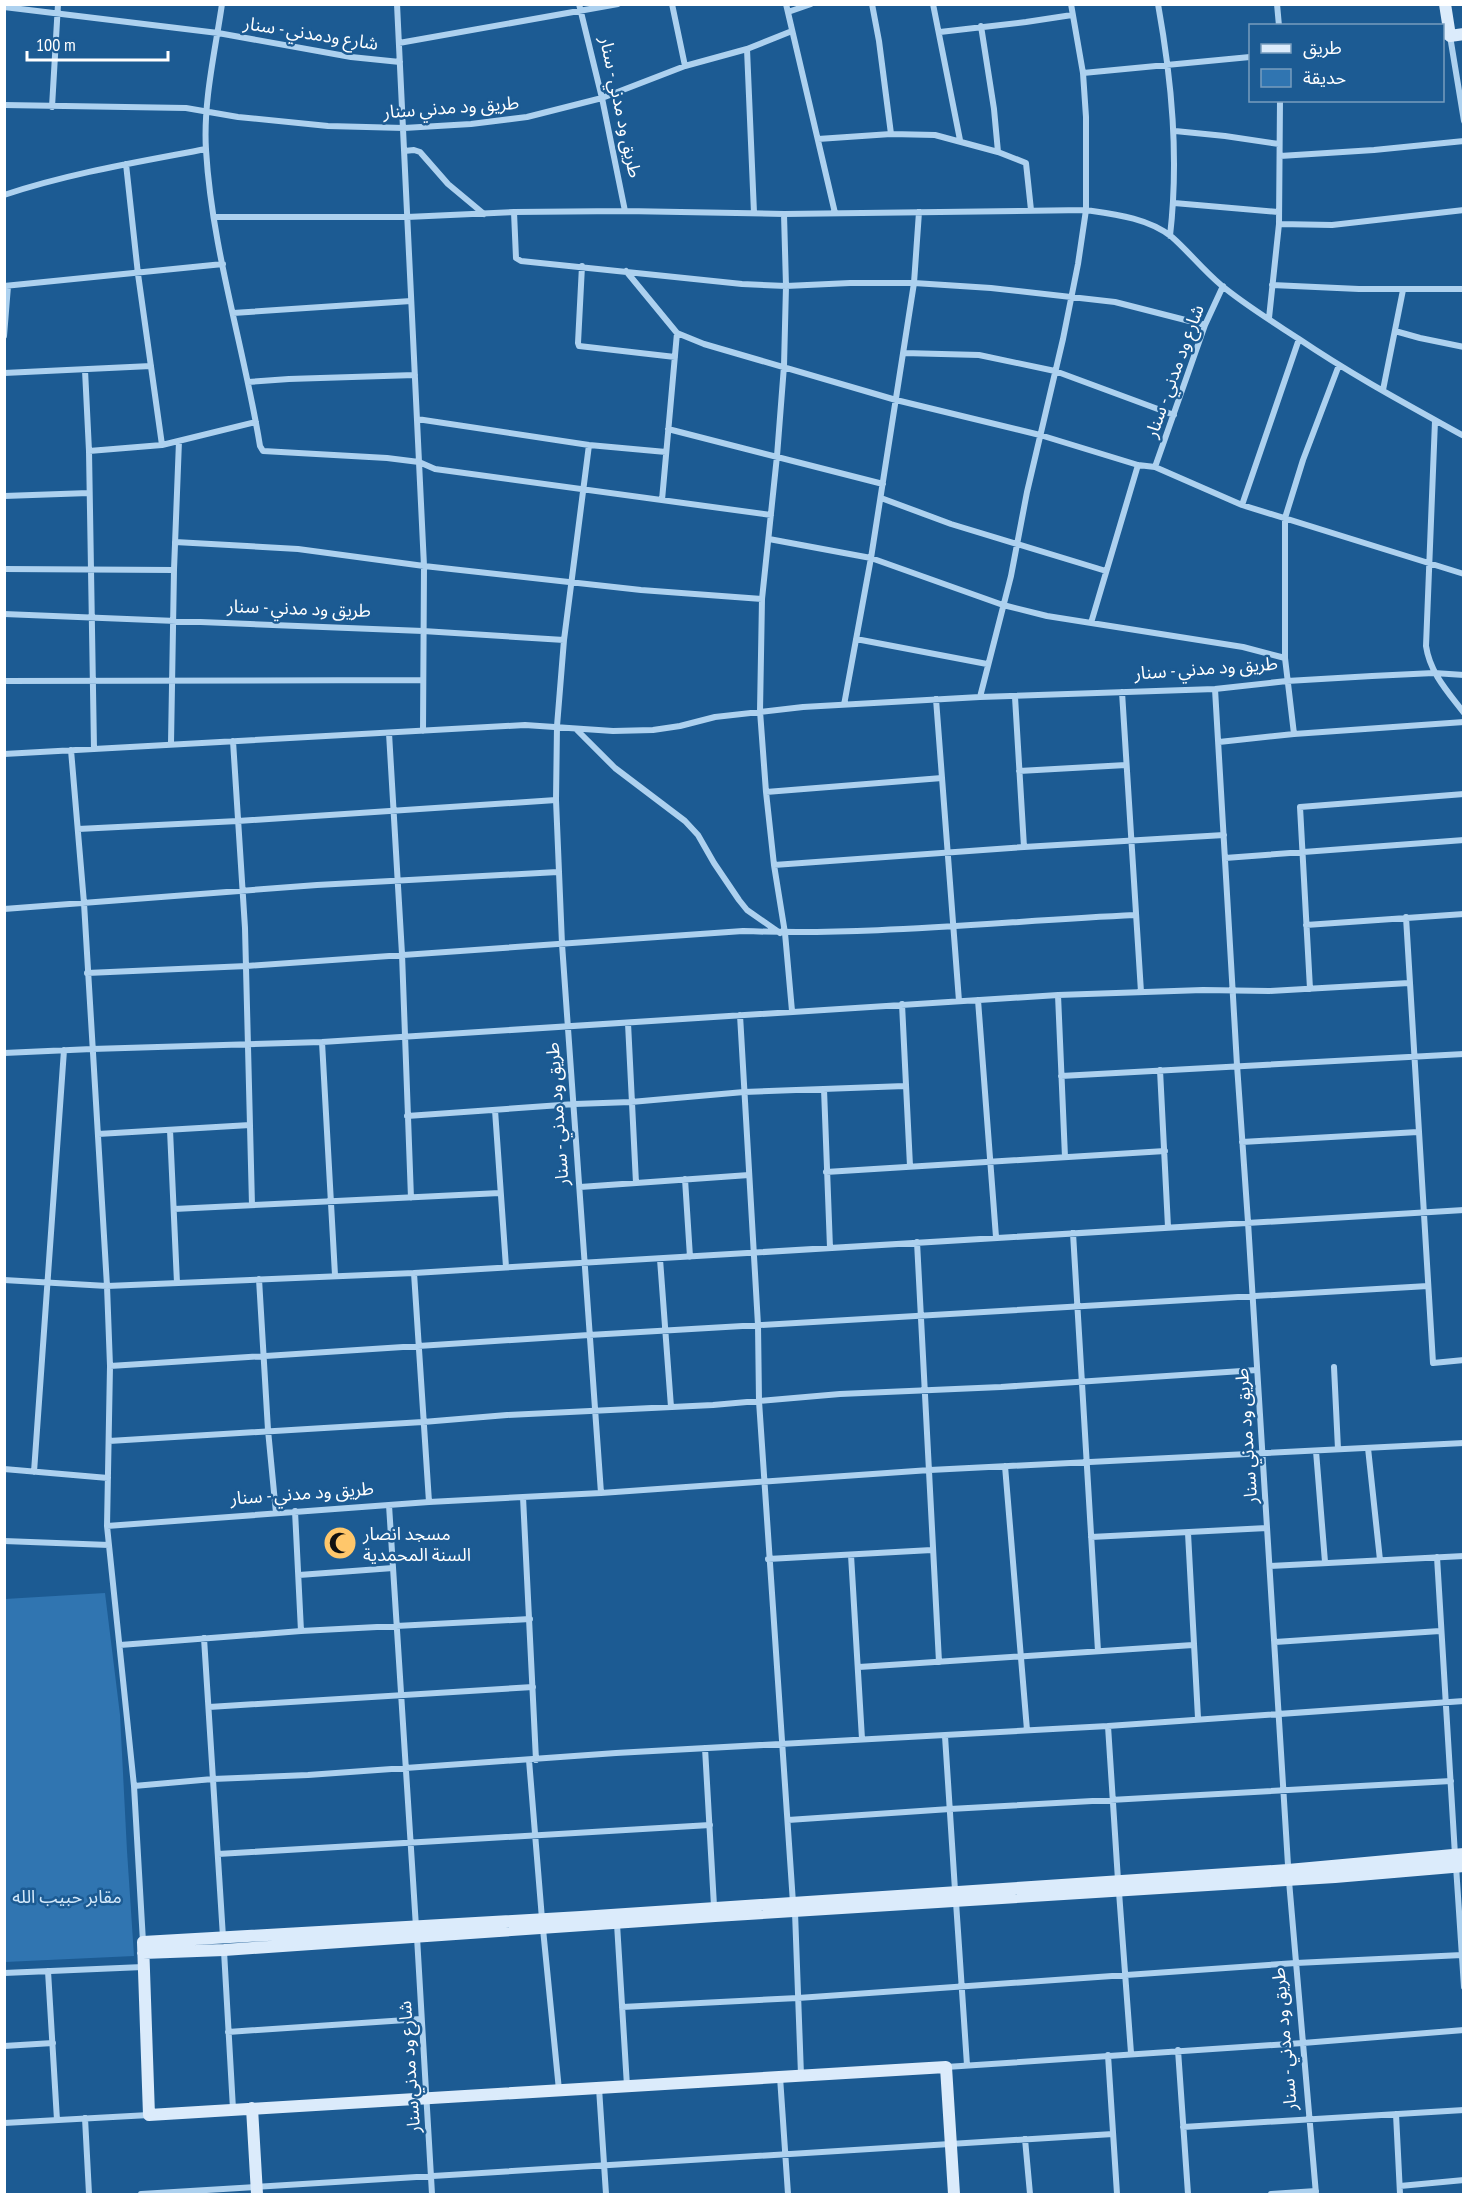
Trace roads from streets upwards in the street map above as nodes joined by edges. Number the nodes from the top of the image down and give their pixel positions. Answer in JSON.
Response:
{"nodes":[{"id":1,"x":58,"y":4,"type":"edge"},
{"id":2,"x":222,"y":4,"type":"edge"},
{"id":3,"x":397,"y":4,"type":"edge"},
{"id":4,"x":618,"y":4,"type":"edge"},
{"id":5,"x":672,"y":4,"type":"edge"},
{"id":6,"x":786,"y":4,"type":"edge"},
{"id":7,"x":811,"y":4,"type":"edge"},
{"id":8,"x":872,"y":4,"type":"edge"},
{"id":9,"x":933,"y":4,"type":"edge"},
{"id":10,"x":1071,"y":4,"type":"edge"},
{"id":11,"x":1158,"y":4,"type":"edge"},
{"id":12,"x":1277,"y":4,"type":"edge"},
{"id":13,"x":1445,"y":4,"type":"edge"},
{"id":14,"x":4,"y":7,"type":"edge"},
{"id":15,"x":580,"y":8,"type":"edge"},
{"id":16,"x":788,"y":12,"type":"junction"},
{"id":17,"x":57,"y":13,"type":"junction"},
{"id":18,"x":1072,"y":15,"type":"junction"},
{"id":19,"x":1279,"y":24,"type":"edge"},
{"id":20,"x":981,"y":26,"type":"junction"},
{"id":21,"x":792,"y":31,"type":"junction"},
{"id":22,"x":940,"y":32,"type":"junction"},
{"id":23,"x":218,"y":33,"type":"junction"},
{"id":24,"x":1464,"y":34,"type":"edge"},
{"id":25,"x":1446,"y":36,"type":"edge"},
{"id":26,"x":399,"y":44,"type":"junction"},
{"id":27,"x":747,"y":49,"type":"junction"},
{"id":28,"x":1249,"y":57,"type":"edge"},
{"id":29,"x":400,"y":62,"type":"junction"},
{"id":30,"x":1167,"y":64,"type":"junction"},
{"id":31,"x":685,"y":66,"type":"junction"},
{"id":32,"x":1083,"y":73,"type":"junction"},
{"id":33,"x":602,"y":98,"type":"junction"},
{"id":34,"x":1280,"y":102,"type":"edge"},
{"id":35,"x":4,"y":105,"type":"edge"},
{"id":36,"x":52,"y":107,"type":"junction"},
{"id":37,"x":207,"y":111,"type":"junction"},
{"id":38,"x":1464,"y":121,"type":"edge"},
{"id":39,"x":404,"y":128,"type":"junction"},
{"id":40,"x":1175,"y":131,"type":"junction"},
{"id":41,"x":891,"y":134,"type":"junction"},
{"id":42,"x":818,"y":138,"type":"junction"},
{"id":43,"x":960,"y":140,"type":"junction"},
{"id":44,"x":1464,"y":141,"type":"edge"},
{"id":45,"x":1279,"y":144,"type":"junction"},
{"id":46,"x":206,"y":149,"type":"junction"},
{"id":47,"x":404,"y":151,"type":"junction"},
{"id":48,"x":999,"y":152,"type":"junction"},
{"id":49,"x":1280,"y":156,"type":"junction"},
{"id":50,"x":126,"y":164,"type":"junction"},
{"id":51,"x":4,"y":195,"type":"edge"},
{"id":52,"x":1174,"y":203,"type":"junction"},
{"id":53,"x":1031,"y":210,"type":"junction"},
{"id":54,"x":1086,"y":210,"type":"junction"},
{"id":55,"x":1464,"y":210,"type":"edge"},
{"id":56,"x":625,"y":211,"type":"junction"},
{"id":57,"x":514,"y":212,"type":"junction"},
{"id":58,"x":919,"y":212,"type":"junction"},
{"id":59,"x":1278,"y":212,"type":"junction"},
{"id":60,"x":754,"y":213,"type":"junction"},
{"id":61,"x":835,"y":213,"type":"junction"},
{"id":62,"x":484,"y":214,"type":"junction"},
{"id":63,"x":784,"y":214,"type":"junction"},
{"id":64,"x":215,"y":218,"type":"junction"},
{"id":65,"x":407,"y":218,"type":"junction"},
{"id":66,"x":1279,"y":224,"type":"junction"},
{"id":67,"x":1170,"y":236,"type":"junction"},
{"id":68,"x":223,"y":264,"type":"junction"},
{"id":69,"x":582,"y":266,"type":"junction"},
{"id":70,"x":626,"y":271,"type":"junction"},
{"id":71,"x":138,"y":273,"type":"junction"},
{"id":72,"x":914,"y":283,"type":"junction"},
{"id":73,"x":1272,"y":285,"type":"junction"},
{"id":74,"x":6,"y":286,"type":"edge"},
{"id":75,"x":786,"y":286,"type":"junction"},
{"id":76,"x":1222,"y":286,"type":"junction"},
{"id":77,"x":1464,"y":289,"type":"edge"},
{"id":78,"x":1403,"y":290,"type":"junction"},
{"id":79,"x":1071,"y":298,"type":"junction"},
{"id":80,"x":411,"y":301,"type":"junction"},
{"id":81,"x":233,"y":313,"type":"junction"},
{"id":82,"x":1269,"y":318,"type":"junction"},
{"id":83,"x":1205,"y":325,"type":"junction"},
{"id":84,"x":1395,"y":331,"type":"junction"},
{"id":85,"x":677,"y":333,"type":"junction"},
{"id":86,"x":4,"y":336,"type":"edge"},
{"id":87,"x":1299,"y":339,"type":"junction"},
{"id":88,"x":1464,"y":347,"type":"edge"},
{"id":89,"x":904,"y":353,"type":"junction"},
{"id":90,"x":675,"y":357,"type":"junction"},
{"id":91,"x":1339,"y":365,"type":"junction"},
{"id":92,"x":151,"y":366,"type":"junction"},
{"id":93,"x":784,"y":366,"type":"junction"},
{"id":94,"x":85,"y":370,"type":"junction"},
{"id":95,"x":1055,"y":371,"type":"junction"},
{"id":96,"x":4,"y":373,"type":"edge"},
{"id":97,"x":415,"y":375,"type":"junction"},
{"id":98,"x":248,"y":382,"type":"junction"},
{"id":99,"x":1383,"y":390,"type":"junction"},
{"id":100,"x":896,"y":400,"type":"junction"},
{"id":101,"x":1173,"y":415,"type":"junction"},
{"id":102,"x":417,"y":419,"type":"junction"},
{"id":103,"x":1435,"y":421,"type":"junction"},
{"id":104,"x":256,"y":422,"type":"junction"},
{"id":105,"x":668,"y":429,"type":"junction"},
{"id":106,"x":1040,"y":435,"type":"junction"},
{"id":107,"x":1464,"y":436,"type":"edge"},
{"id":108,"x":179,"y":441,"type":"junction"},
{"id":109,"x":162,"y":445,"type":"junction"},
{"id":110,"x":589,"y":445,"type":"junction"},
{"id":111,"x":90,"y":451,"type":"junction"},
{"id":112,"x":666,"y":452,"type":"junction"},
{"id":113,"x":777,"y":456,"type":"junction"},
{"id":114,"x":419,"y":462,"type":"junction"},
{"id":115,"x":1138,"y":465,"type":"junction"},
{"id":116,"x":1155,"y":467,"type":"junction"},
{"id":117,"x":884,"y":484,"type":"junction"},
{"id":118,"x":582,"y":489,"type":"junction"},
{"id":119,"x":89,"y":493,"type":"junction"},
{"id":120,"x":4,"y":496,"type":"edge"},
{"id":121,"x":881,"y":498,"type":"junction"},
{"id":122,"x":662,"y":500,"type":"junction"},
{"id":123,"x":1242,"y":505,"type":"junction"},
{"id":124,"x":771,"y":514,"type":"junction"},
{"id":125,"x":1285,"y":518,"type":"junction"},
{"id":126,"x":769,"y":539,"type":"junction"},
{"id":127,"x":175,"y":542,"type":"junction"},
{"id":128,"x":1017,"y":545,"type":"junction"},
{"id":129,"x":871,"y":558,"type":"junction"},
{"id":130,"x":1428,"y":562,"type":"junction"},
{"id":131,"x":424,"y":566,"type":"junction"},
{"id":132,"x":4,"y":569,"type":"edge"},
{"id":133,"x":92,"y":569,"type":"junction"},
{"id":134,"x":174,"y":570,"type":"junction"},
{"id":135,"x":1106,"y":571,"type":"junction"},
{"id":136,"x":1464,"y":574,"type":"edge"},
{"id":137,"x":570,"y":582,"type":"junction"},
{"id":138,"x":762,"y":599,"type":"junction"},
{"id":139,"x":1003,"y":605,"type":"junction"},
{"id":140,"x":4,"y":614,"type":"edge"},
{"id":141,"x":93,"y":617,"type":"junction"},
{"id":142,"x":173,"y":621,"type":"junction"},
{"id":143,"x":1091,"y":623,"type":"junction"},
{"id":144,"x":423,"y":632,"type":"junction"},
{"id":145,"x":856,"y":639,"type":"junction"},
{"id":146,"x":564,"y":640,"type":"junction"},
{"id":147,"x":1285,"y":658,"type":"junction"},
{"id":148,"x":987,"y":664,"type":"junction"},
{"id":149,"x":1434,"y":673,"type":"junction"},
{"id":150,"x":1464,"y":675,"type":"edge"},
{"id":151,"x":423,"y":680,"type":"junction"},
{"id":152,"x":4,"y":681,"type":"edge"},
{"id":153,"x":94,"y":681,"type":"junction"},
{"id":154,"x":172,"y":681,"type":"junction"},
{"id":155,"x":1287,"y":681,"type":"junction"},
{"id":156,"x":1215,"y":689,"type":"junction"},
{"id":157,"x":1122,"y":692,"type":"junction"},
{"id":158,"x":980,"y":697,"type":"junction"},
{"id":159,"x":1015,"y":697,"type":"junction"},
{"id":160,"x":936,"y":699,"type":"junction"},
{"id":161,"x":844,"y":705,"type":"junction"},
{"id":162,"x":760,"y":711,"type":"junction"},
{"id":163,"x":1464,"y":713,"type":"edge"},
{"id":164,"x":1464,"y":722,"type":"edge"},
{"id":165,"x":557,"y":726,"type":"junction"},
{"id":166,"x":575,"y":729,"type":"junction"},
{"id":167,"x":423,"y":731,"type":"junction"},
{"id":168,"x":389,"y":733,"type":"junction"},
{"id":169,"x":1294,"y":734,"type":"junction"},
{"id":170,"x":233,"y":741,"type":"junction"},
{"id":171,"x":1219,"y":742,"type":"junction"},
{"id":172,"x":171,"y":743,"type":"junction"},
{"id":173,"x":94,"y":748,"type":"junction"},
{"id":174,"x":71,"y":750,"type":"junction"},
{"id":175,"x":4,"y":754,"type":"edge"},
{"id":176,"x":1126,"y":765,"type":"junction"},
{"id":177,"x":1019,"y":771,"type":"junction"},
{"id":178,"x":942,"y":778,"type":"junction"},
{"id":179,"x":766,"y":792,"type":"junction"},
{"id":180,"x":1464,"y":794,"type":"edge"},
{"id":181,"x":556,"y":800,"type":"junction"},
{"id":182,"x":394,"y":811,"type":"junction"},
{"id":183,"x":238,"y":821,"type":"junction"},
{"id":184,"x":78,"y":829,"type":"junction"},
{"id":185,"x":1224,"y":835,"type":"junction"},
{"id":186,"x":1131,"y":840,"type":"junction"},
{"id":187,"x":1464,"y":840,"type":"edge"},
{"id":188,"x":1024,"y":847,"type":"junction"},
{"id":189,"x":1302,"y":851,"type":"junction"},
{"id":190,"x":947,"y":853,"type":"junction"},
{"id":191,"x":1226,"y":858,"type":"junction"},
{"id":192,"x":774,"y":865,"type":"junction"},
{"id":193,"x":558,"y":872,"type":"junction"},
{"id":194,"x":397,"y":881,"type":"junction"},
{"id":195,"x":243,"y":890,"type":"junction"},
{"id":196,"x":84,"y":903,"type":"junction"},
{"id":197,"x":4,"y":909,"type":"edge"},
{"id":198,"x":1464,"y":914,"type":"edge"},
{"id":199,"x":1135,"y":915,"type":"junction"},
{"id":200,"x":1406,"y":917,"type":"junction"},
{"id":201,"x":1306,"y":925,"type":"junction"},
{"id":202,"x":953,"y":927,"type":"junction"},
{"id":203,"x":783,"y":933,"type":"junction"},
{"id":204,"x":562,"y":944,"type":"junction"},
{"id":205,"x":402,"y":954,"type":"junction"},
{"id":206,"x":247,"y":966,"type":"junction"},
{"id":207,"x":87,"y":974,"type":"junction"},
{"id":208,"x":1409,"y":983,"type":"junction"},
{"id":209,"x":1310,"y":989,"type":"junction"},
{"id":210,"x":1232,"y":990,"type":"junction"},
{"id":211,"x":1141,"y":992,"type":"junction"},
{"id":212,"x":1058,"y":995,"type":"junction"},
{"id":213,"x":978,"y":1000,"type":"junction"},
{"id":214,"x":959,"y":1001,"type":"junction"},
{"id":215,"x":902,"y":1004,"type":"junction"},
{"id":216,"x":792,"y":1011,"type":"junction"},
{"id":217,"x":740,"y":1015,"type":"junction"},
{"id":218,"x":628,"y":1023,"type":"junction"},
{"id":219,"x":569,"y":1028,"type":"junction"},
{"id":220,"x":403,"y":1036,"type":"junction"},
{"id":221,"x":322,"y":1042,"type":"junction"},
{"id":222,"x":247,"y":1044,"type":"junction"},
{"id":223,"x":92,"y":1048,"type":"junction"},
{"id":224,"x":64,"y":1050,"type":"junction"},
{"id":225,"x":4,"y":1053,"type":"edge"},
{"id":226,"x":1464,"y":1054,"type":"edge"},
{"id":227,"x":1414,"y":1056,"type":"junction"},
{"id":228,"x":1237,"y":1065,"type":"junction"},
{"id":229,"x":1160,"y":1070,"type":"junction"},
{"id":230,"x":1061,"y":1076,"type":"junction"},
{"id":231,"x":905,"y":1086,"type":"junction"},
{"id":232,"x":824,"y":1089,"type":"junction"},
{"id":233,"x":744,"y":1092,"type":"junction"},
{"id":234,"x":631,"y":1102,"type":"junction"},
{"id":235,"x":575,"y":1104,"type":"junction"},
{"id":236,"x":495,"y":1110,"type":"junction"},
{"id":237,"x":407,"y":1116,"type":"junction"},
{"id":238,"x":250,"y":1125,"type":"junction"},
{"id":239,"x":170,"y":1130,"type":"junction"},
{"id":240,"x":1418,"y":1132,"type":"junction"},
{"id":241,"x":98,"y":1134,"type":"junction"},
{"id":242,"x":1242,"y":1142,"type":"junction"},
{"id":243,"x":1165,"y":1150,"type":"junction"},
{"id":244,"x":1065,"y":1157,"type":"junction"},
{"id":245,"x":991,"y":1162,"type":"junction"},
{"id":246,"x":910,"y":1166,"type":"junction"},
{"id":247,"x":826,"y":1172,"type":"junction"},
{"id":248,"x":749,"y":1175,"type":"junction"},
{"id":249,"x":685,"y":1179,"type":"junction"},
{"id":250,"x":636,"y":1183,"type":"junction"},
{"id":251,"x":580,"y":1187,"type":"junction"},
{"id":252,"x":500,"y":1193,"type":"junction"},
{"id":253,"x":411,"y":1198,"type":"junction"},
{"id":254,"x":332,"y":1202,"type":"junction"},
{"id":255,"x":252,"y":1205,"type":"junction"},
{"id":256,"x":174,"y":1209,"type":"junction"},
{"id":257,"x":1464,"y":1210,"type":"edge"},
{"id":258,"x":1423,"y":1212,"type":"junction"},
{"id":259,"x":1248,"y":1222,"type":"junction"},
{"id":260,"x":1168,"y":1227,"type":"junction"},
{"id":261,"x":1073,"y":1233,"type":"junction"},
{"id":262,"x":996,"y":1237,"type":"junction"},
{"id":263,"x":917,"y":1242,"type":"junction"},
{"id":264,"x":830,"y":1248,"type":"junction"},
{"id":265,"x":754,"y":1253,"type":"junction"},
{"id":266,"x":690,"y":1257,"type":"junction"},
{"id":267,"x":660,"y":1259,"type":"junction"},
{"id":268,"x":584,"y":1263,"type":"junction"},
{"id":269,"x":506,"y":1267,"type":"junction"},
{"id":270,"x":414,"y":1273,"type":"junction"},
{"id":271,"x":335,"y":1275,"type":"junction"},
{"id":272,"x":259,"y":1279,"type":"junction"},
{"id":273,"x":4,"y":1281,"type":"edge"},
{"id":274,"x":177,"y":1282,"type":"junction"},
{"id":275,"x":46,"y":1283,"type":"junction"},
{"id":276,"x":107,"y":1286,"type":"junction"},
{"id":277,"x":1428,"y":1286,"type":"junction"},
{"id":278,"x":1253,"y":1296,"type":"junction"},
{"id":279,"x":1076,"y":1307,"type":"junction"},
{"id":280,"x":920,"y":1316,"type":"junction"},
{"id":281,"x":758,"y":1325,"type":"junction"},
{"id":282,"x":665,"y":1331,"type":"junction"},
{"id":283,"x":589,"y":1335,"type":"junction"},
{"id":284,"x":418,"y":1347,"type":"junction"},
{"id":285,"x":264,"y":1356,"type":"junction"},
{"id":286,"x":1464,"y":1360,"type":"edge"},
{"id":287,"x":110,"y":1366,"type":"junction"},
{"id":288,"x":1334,"y":1367,"type":"dead end"},
{"id":289,"x":1257,"y":1370,"type":"junction"},
{"id":290,"x":1082,"y":1381,"type":"junction"},
{"id":291,"x":925,"y":1391,"type":"junction"},
{"id":292,"x":759,"y":1401,"type":"junction"},
{"id":293,"x":671,"y":1407,"type":"junction"},
{"id":294,"x":596,"y":1410,"type":"junction"},
{"id":295,"x":423,"y":1422,"type":"junction"},
{"id":296,"x":268,"y":1430,"type":"junction"},
{"id":297,"x":109,"y":1441,"type":"junction"},
{"id":298,"x":1464,"y":1443,"type":"edge"},
{"id":299,"x":1368,"y":1448,"type":"junction"},
{"id":300,"x":1338,"y":1449,"type":"junction"},
{"id":301,"x":1316,"y":1451,"type":"junction"},
{"id":302,"x":1262,"y":1455,"type":"junction"},
{"id":303,"x":1086,"y":1462,"type":"junction"},
{"id":304,"x":1005,"y":1466,"type":"junction"},
{"id":305,"x":4,"y":1469,"type":"edge"},
{"id":306,"x":930,"y":1470,"type":"junction"},
{"id":307,"x":34,"y":1472,"type":"junction"},
{"id":308,"x":108,"y":1478,"type":"junction"},
{"id":309,"x":764,"y":1480,"type":"junction"},
{"id":310,"x":601,"y":1493,"type":"junction"},
{"id":311,"x":523,"y":1497,"type":"junction"},
{"id":312,"x":429,"y":1502,"type":"junction"},
{"id":313,"x":389,"y":1505,"type":"junction"},
{"id":314,"x":295,"y":1511,"type":"junction"},
{"id":315,"x":276,"y":1513,"type":"junction"},
{"id":316,"x":107,"y":1526,"type":"junction"},
{"id":317,"x":1267,"y":1528,"type":"junction"},
{"id":318,"x":1188,"y":1533,"type":"junction"},
{"id":319,"x":1091,"y":1538,"type":"junction"},
{"id":320,"x":4,"y":1541,"type":"edge"},
{"id":321,"x":109,"y":1545,"type":"junction"},
{"id":322,"x":932,"y":1550,"type":"junction"},
{"id":323,"x":851,"y":1555,"type":"junction"},
{"id":324,"x":1464,"y":1556,"type":"edge"},
{"id":325,"x":1437,"y":1557,"type":"junction"},
{"id":326,"x":768,"y":1559,"type":"junction"},
{"id":327,"x":1380,"y":1560,"type":"junction"},
{"id":328,"x":1325,"y":1563,"type":"junction"},
{"id":329,"x":1270,"y":1566,"type":"junction"},
{"id":330,"x":393,"y":1568,"type":"junction"},
{"id":331,"x":299,"y":1575,"type":"junction"},
{"id":332,"x":530,"y":1619,"type":"junction"},
{"id":333,"x":397,"y":1625,"type":"junction"},
{"id":334,"x":301,"y":1631,"type":"junction"},
{"id":335,"x":1440,"y":1631,"type":"junction"},
{"id":336,"x":204,"y":1638,"type":"junction"},
{"id":337,"x":1275,"y":1642,"type":"junction"},
{"id":338,"x":120,"y":1645,"type":"junction"},
{"id":339,"x":1193,"y":1645,"type":"junction"},
{"id":340,"x":1098,"y":1651,"type":"junction"},
{"id":341,"x":1021,"y":1657,"type":"junction"},
{"id":342,"x":939,"y":1662,"type":"junction"},
{"id":343,"x":859,"y":1667,"type":"junction"},
{"id":344,"x":533,"y":1687,"type":"junction"},
{"id":345,"x":402,"y":1695,"type":"junction"},
{"id":346,"x":1464,"y":1701,"type":"edge"},
{"id":347,"x":1446,"y":1702,"type":"junction"},
{"id":348,"x":209,"y":1707,"type":"junction"},
{"id":349,"x":1280,"y":1713,"type":"junction"},
{"id":350,"x":1198,"y":1718,"type":"junction"},
{"id":351,"x":1108,"y":1726,"type":"junction"},
{"id":352,"x":1027,"y":1730,"type":"junction"},
{"id":353,"x":945,"y":1736,"type":"junction"},
{"id":354,"x":862,"y":1739,"type":"junction"},
{"id":355,"x":783,"y":1743,"type":"junction"},
{"id":356,"x":705,"y":1748,"type":"junction"},
{"id":357,"x":533,"y":1760,"type":"junction"},
{"id":358,"x":406,"y":1768,"type":"junction"},
{"id":359,"x":213,"y":1779,"type":"junction"},
{"id":360,"x":1450,"y":1781,"type":"junction"},
{"id":361,"x":134,"y":1786,"type":"junction"},
{"id":362,"x":1285,"y":1791,"type":"junction"},
{"id":363,"x":1113,"y":1800,"type":"junction"},
{"id":364,"x":950,"y":1809,"type":"junction"},
{"id":365,"x":788,"y":1820,"type":"junction"},
{"id":366,"x":710,"y":1824,"type":"junction"},
{"id":367,"x":535,"y":1834,"type":"junction"},
{"id":368,"x":411,"y":1842,"type":"junction"},
{"id":369,"x":218,"y":1854,"type":"junction"},
{"id":370,"x":1460,"y":1860,"type":"edge"},
{"id":371,"x":1289,"y":1875,"type":"junction"},
{"id":372,"x":1118,"y":1886,"type":"junction"},
{"id":373,"x":956,"y":1896,"type":"junction"},
{"id":374,"x":714,"y":1906,"type":"junction"},
{"id":375,"x":794,"y":1907,"type":"junction"},
{"id":376,"x":543,"y":1924,"type":"junction"},
{"id":377,"x":617,"y":1924,"type":"junction"},
{"id":378,"x":417,"y":1931,"type":"junction"},
{"id":379,"x":223,"y":1944,"type":"junction"},
{"id":380,"x":143,"y":1948,"type":"junction"},
{"id":381,"x":1462,"y":1955,"type":"junction"},
{"id":382,"x":1296,"y":1963,"type":"junction"},
{"id":383,"x":144,"y":1966,"type":"junction"},
{"id":384,"x":48,"y":1971,"type":"junction"},
{"id":385,"x":4,"y":1973,"type":"edge"},
{"id":386,"x":1125,"y":1976,"type":"junction"},
{"id":387,"x":962,"y":1985,"type":"junction"},
{"id":388,"x":1464,"y":1987,"type":"edge"},
{"id":389,"x":798,"y":1998,"type":"junction"},
{"id":390,"x":622,"y":2007,"type":"junction"},
{"id":391,"x":421,"y":2019,"type":"junction"},
{"id":392,"x":1464,"y":2030,"type":"edge"},
{"id":393,"x":228,"y":2032,"type":"junction"},
{"id":394,"x":53,"y":2043,"type":"junction"},
{"id":395,"x":1303,"y":2043,"type":"junction"},
{"id":396,"x":4,"y":2046,"type":"edge"},
{"id":397,"x":1178,"y":2050,"type":"junction"},
{"id":398,"x":1131,"y":2054,"type":"junction"},
{"id":399,"x":1108,"y":2055,"type":"junction"},
{"id":400,"x":967,"y":2065,"type":"junction"},
{"id":401,"x":946,"y":2067,"type":"junction"},
{"id":402,"x":801,"y":2075,"type":"junction"},
{"id":403,"x":780,"y":2077,"type":"junction"},
{"id":404,"x":627,"y":2086,"type":"junction"},
{"id":405,"x":599,"y":2088,"type":"junction"},
{"id":406,"x":559,"y":2090,"type":"junction"},
{"id":407,"x":426,"y":2098,"type":"junction"},
{"id":408,"x":252,"y":2108,"type":"junction"},
{"id":409,"x":233,"y":2109,"type":"junction"},
{"id":410,"x":1464,"y":2110,"type":"edge"},
{"id":411,"x":1396,"y":2114,"type":"junction"},
{"id":412,"x":148,"y":2115,"type":"junction"},
{"id":413,"x":85,"y":2118,"type":"junction"},
{"id":414,"x":57,"y":2120,"type":"junction"},
{"id":415,"x":1310,"y":2120,"type":"junction"},
{"id":416,"x":4,"y":2123,"type":"edge"},
{"id":417,"x":1183,"y":2127,"type":"junction"},
{"id":418,"x":1113,"y":2134,"type":"junction"},
{"id":419,"x":1025,"y":2139,"type":"junction"},
{"id":420,"x":951,"y":2143,"type":"junction"},
{"id":421,"x":785,"y":2154,"type":"junction"},
{"id":422,"x":604,"y":2165,"type":"junction"},
{"id":423,"x":431,"y":2176,"type":"junction"},
{"id":424,"x":1464,"y":2180,"type":"edge"},
{"id":425,"x":1400,"y":2186,"type":"junction"},
{"id":426,"x":257,"y":2191,"type":"edge"},
{"id":427,"x":1316,"y":2193,"type":"edge"},
{"id":428,"x":89,"y":2194,"type":"edge"},
{"id":429,"x":141,"y":2194,"type":"edge"},
{"id":430,"x":174,"y":2194,"type":"edge"},
{"id":431,"x":432,"y":2194,"type":"edge"},
{"id":432,"x":606,"y":2194,"type":"edge"},
{"id":433,"x":788,"y":2194,"type":"edge"},
{"id":434,"x":954,"y":2194,"type":"edge"},
{"id":435,"x":1030,"y":2194,"type":"edge"},
{"id":436,"x":1117,"y":2194,"type":"edge"},
{"id":437,"x":1188,"y":2194,"type":"edge"},
{"id":438,"x":1271,"y":2194,"type":"edge"},
{"id":439,"x":1400,"y":2194,"type":"edge"}],
"edges":[{"from":1,"to":17,"type":"street"},
{"from":2,"to":23,"type":"street","name":"شارع ودمدني - سنار"},
{"from":3,"to":26,"type":"street"},
{"from":4,"to":15,"type":"street"},
{"from":5,"to":31,"type":"street"},
{"from":6,"to":16,"type":"street"},
{"from":7,"to":16,"type":"street"},
{"from":8,"to":41,"type":"street"},
{"from":9,"to":22,"type":"street"},
{"from":10,"to":18,"type":"street"},
{"from":11,"to":30,"type":"street"},
{"from":12,"to":19,"type":"street"},
{"from":13,"to":25,"type":"street"},
{"from":14,"to":17,"type":"street","name":"شارع ودمدني - سنار"},
{"from":15,"to":26,"type":"street"},
{"from":15,"to":33,"type":"street","name":"طريق ود مدني - سنار"},
{"from":16,"to":21,"type":"street"},
{"from":17,"to":23,"type":"street","name":"شارع ودمدني - سنار"},
{"from":17,"to":36,"type":"street"},
{"from":18,"to":20,"type":"street"},
{"from":18,"to":32,"type":"street"},
{"from":20,"to":22,"type":"street"},
{"from":20,"to":48,"type":"street"},
{"from":21,"to":27,"type":"street","name":"طريق ود مدني سنار"},
{"from":21,"to":42,"type":"street"},
{"from":22,"to":43,"type":"street"},
{"from":23,"to":29,"type":"street","name":"شارع ودمدني - سنار"},
{"from":23,"to":37,"type":"street","name":"شارع ودمدني - سنار"},
{"from":24,"to":25,"type":"street"},
{"from":25,"to":38,"type":"street"},
{"from":26,"to":29,"type":"street"},
{"from":27,"to":31,"type":"street","name":"طريق ود مدني سنار"},
{"from":27,"to":60,"type":"street"},
{"from":28,"to":30,"type":"street"},
{"from":29,"to":39,"type":"street"},
{"from":30,"to":32,"type":"street"},
{"from":30,"to":40,"type":"street"},
{"from":31,"to":33,"type":"street","name":"طريق ود مدني سنار"},
{"from":32,"to":54,"type":"street"},
{"from":33,"to":39,"type":"street","name":"طريق ود مدني سنار"},
{"from":33,"to":56,"type":"street","name":"طريق ود مدني - سنار"},
{"from":34,"to":45,"type":"street"},
{"from":35,"to":36,"type":"street"},
{"from":36,"to":37,"type":"street"},
{"from":37,"to":39,"type":"street","name":"طريق ود مدني سنار"},
{"from":37,"to":46,"type":"street"},
{"from":39,"to":47,"type":"street"},
{"from":40,"to":45,"type":"street"},
{"from":40,"to":52,"type":"street"},
{"from":41,"to":42,"type":"street"},
{"from":41,"to":43,"type":"street"},
{"from":42,"to":61,"type":"street"},
{"from":43,"to":48,"type":"street"},
{"from":44,"to":49,"type":"street"},
{"from":45,"to":49,"type":"street"},
{"from":46,"to":50,"type":"street"},
{"from":46,"to":64,"type":"street"},
{"from":47,"to":62,"type":"street"},
{"from":47,"to":65,"type":"street"},
{"from":48,"to":53,"type":"street"},
{"from":49,"to":59,"type":"street"},
{"from":50,"to":51,"type":"street"},
{"from":50,"to":71,"type":"street"},
{"from":52,"to":59,"type":"street"},
{"from":52,"to":67,"type":"street"},
{"from":53,"to":54,"type":"street"},
{"from":53,"to":58,"type":"street"},
{"from":54,"to":67,"type":"street"},
{"from":54,"to":79,"type":"street"},
{"from":55,"to":66,"type":"street"},
{"from":56,"to":57,"type":"street"},
{"from":56,"to":60,"type":"street"},
{"from":57,"to":62,"type":"street"},
{"from":57,"to":69,"type":"street"},
{"from":58,"to":61,"type":"street"},
{"from":58,"to":72,"type":"street"},
{"from":59,"to":66,"type":"street"},
{"from":60,"to":63,"type":"street"},
{"from":61,"to":63,"type":"street"},
{"from":62,"to":65,"type":"street"},
{"from":63,"to":75,"type":"street"},
{"from":64,"to":65,"type":"street"},
{"from":64,"to":68,"type":"street"},
{"from":65,"to":80,"type":"street"},
{"from":66,"to":73,"type":"street"},
{"from":67,"to":76,"type":"street"},
{"from":68,"to":71,"type":"street"},
{"from":68,"to":81,"type":"street"},
{"from":69,"to":70,"type":"street"},
{"from":69,"to":90,"type":"street"},
{"from":70,"to":75,"type":"street"},
{"from":70,"to":85,"type":"street"},
{"from":71,"to":74,"type":"street"},
{"from":71,"to":92,"type":"street"},
{"from":72,"to":75,"type":"street"},
{"from":72,"to":79,"type":"street"},
{"from":72,"to":89,"type":"street"},
{"from":73,"to":78,"type":"street"},
{"from":73,"to":82,"type":"street"},
{"from":74,"to":86,"type":"street"},
{"from":75,"to":93,"type":"street"},
{"from":76,"to":82,"type":"street"},
{"from":76,"to":83,"type":"street","name":"شارع ود مدني - سنار"},
{"from":77,"to":78,"type":"street"},
{"from":78,"to":84,"type":"street"},
{"from":79,"to":83,"type":"street"},
{"from":79,"to":95,"type":"street"},
{"from":80,"to":81,"type":"street"},
{"from":80,"to":97,"type":"street"},
{"from":81,"to":98,"type":"street"},
{"from":82,"to":87,"type":"street"},
{"from":83,"to":101,"type":"street","name":"شارع ود مدني - سنار"},
{"from":84,"to":88,"type":"street"},
{"from":84,"to":99,"type":"street"},
{"from":85,"to":90,"type":"street"},
{"from":85,"to":93,"type":"street"},
{"from":87,"to":91,"type":"street"},
{"from":87,"to":123,"type":"street"},
{"from":89,"to":95,"type":"street"},
{"from":89,"to":100,"type":"street"},
{"from":90,"to":105,"type":"street"},
{"from":91,"to":99,"type":"street"},
{"from":91,"to":125,"type":"street"},
{"from":92,"to":94,"type":"street"},
{"from":92,"to":109,"type":"street"},
{"from":93,"to":100,"type":"street"},
{"from":93,"to":113,"type":"street"},
{"from":94,"to":96,"type":"street"},
{"from":94,"to":111,"type":"street"},
{"from":95,"to":101,"type":"street"},
{"from":95,"to":106,"type":"street"},
{"from":97,"to":98,"type":"street"},
{"from":97,"to":102,"type":"street"},
{"from":98,"to":104,"type":"street"},
{"from":99,"to":103,"type":"street"},
{"from":100,"to":106,"type":"street"},
{"from":100,"to":117,"type":"street"},
{"from":101,"to":116,"type":"street","name":"شارع ود مدني - سنار"},
{"from":102,"to":110,"type":"street"},
{"from":102,"to":114,"type":"street"},
{"from":103,"to":107,"type":"street"},
{"from":103,"to":130,"type":"street"},
{"from":104,"to":108,"type":"street"},
{"from":104,"to":114,"type":"street"},
{"from":105,"to":112,"type":"street"},
{"from":105,"to":113,"type":"street"},
{"from":106,"to":115,"type":"street"},
{"from":106,"to":128,"type":"street"},
{"from":108,"to":109,"type":"street"},
{"from":108,"to":127,"type":"street"},
{"from":109,"to":111,"type":"street"},
{"from":110,"to":112,"type":"street"},
{"from":110,"to":118,"type":"street","name":"طريق ود مدني - سنار"},
{"from":111,"to":119,"type":"street"},
{"from":112,"to":122,"type":"street"},
{"from":113,"to":117,"type":"street"},
{"from":113,"to":124,"type":"street"},
{"from":114,"to":118,"type":"street"},
{"from":114,"to":131,"type":"street"},
{"from":115,"to":116,"type":"street"},
{"from":115,"to":135,"type":"street"},
{"from":116,"to":123,"type":"street"},
{"from":117,"to":121,"type":"street"},
{"from":118,"to":122,"type":"street"},
{"from":118,"to":137,"type":"street","name":"طريق ود مدني - سنار"},
{"from":119,"to":120,"type":"street"},
{"from":119,"to":133,"type":"street"},
{"from":121,"to":128,"type":"street"},
{"from":121,"to":129,"type":"street"},
{"from":122,"to":124,"type":"street"},
{"from":123,"to":125,"type":"street"},
{"from":124,"to":126,"type":"street"},
{"from":125,"to":130,"type":"street"},
{"from":125,"to":147,"type":"street"},
{"from":126,"to":129,"type":"street","name":"طريق ود مدني - سنار"},
{"from":126,"to":138,"type":"street"},
{"from":127,"to":131,"type":"street"},
{"from":127,"to":134,"type":"street"},
{"from":128,"to":135,"type":"street"},
{"from":128,"to":139,"type":"street"},
{"from":129,"to":139,"type":"street","name":"طريق ود مدني - سنار"},
{"from":129,"to":145,"type":"street"},
{"from":130,"to":136,"type":"street"},
{"from":130,"to":149,"type":"street"},
{"from":131,"to":137,"type":"street"},
{"from":131,"to":144,"type":"street"},
{"from":132,"to":133,"type":"street"},
{"from":133,"to":134,"type":"street"},
{"from":133,"to":141,"type":"street"},
{"from":134,"to":142,"type":"street"},
{"from":135,"to":143,"type":"street"},
{"from":137,"to":138,"type":"street"},
{"from":137,"to":146,"type":"street","name":"طريق ود مدني - سنار"},
{"from":138,"to":162,"type":"street"},
{"from":139,"to":143,"type":"street","name":"طريق ود مدني - سنار"},
{"from":139,"to":148,"type":"street"},
{"from":140,"to":141,"type":"street","name":"طريق ود مدني - سنار"},
{"from":141,"to":142,"type":"street","name":"طريق ود مدني - سنار"},
{"from":141,"to":153,"type":"street"},
{"from":142,"to":144,"type":"street","name":"طريق ود مدني - سنار"},
{"from":142,"to":154,"type":"street"},
{"from":143,"to":147,"type":"street","name":"طريق ود مدني - سنار"},
{"from":144,"to":146,"type":"street","name":"طريق ود مدني - سنار"},
{"from":144,"to":151,"type":"street"},
{"from":145,"to":148,"type":"street"},
{"from":145,"to":161,"type":"street"},
{"from":146,"to":165,"type":"street","name":"طريق ود مدني - سنار"},
{"from":147,"to":155,"type":"street"},
{"from":148,"to":158,"type":"street"},
{"from":149,"to":150,"type":"street","name":"طريق ود مدني - سنار"},
{"from":149,"to":155,"type":"street","name":"طريق ود مدني - سنار"},
{"from":149,"to":163,"type":"street"},
{"from":151,"to":154,"type":"street"},
{"from":151,"to":167,"type":"street"},
{"from":152,"to":153,"type":"street"},
{"from":153,"to":154,"type":"street"},
{"from":153,"to":173,"type":"street"},
{"from":154,"to":172,"type":"street"},
{"from":155,"to":156,"type":"street","name":"طريق ود مدني - سنار"},
{"from":155,"to":169,"type":"street"},
{"from":156,"to":157,"type":"street","name":"طريق ود مدني - سنار"},
{"from":156,"to":171,"type":"street","name":"طريق ود مدني سنار"},
{"from":157,"to":159,"type":"street","name":"طريق ود مدني - سنار"},
{"from":157,"to":176,"type":"street"},
{"from":158,"to":159,"type":"street","name":"طريق ود مدني - سنار"},
{"from":158,"to":160,"type":"street","name":"طريق ود مدني - سنار"},
{"from":159,"to":177,"type":"street"},
{"from":160,"to":161,"type":"street","name":"طريق ود مدني - سنار"},
{"from":160,"to":178,"type":"street"},
{"from":161,"to":162,"type":"street","name":"طريق ود مدني - سنار"},
{"from":162,"to":166,"type":"street","name":"طريق ود مدني - سنار"},
{"from":162,"to":179,"type":"street"},
{"from":164,"to":169,"type":"street"},
{"from":165,"to":166,"type":"street","name":"طريق ود مدني - سنار"},
{"from":165,"to":167,"type":"street","name":"طريق ود مدني - سنار"},
{"from":165,"to":181,"type":"street","name":"طريق ود مدني - سنار"},
{"from":166,"to":203,"type":"street"},
{"from":167,"to":168,"type":"street","name":"طريق ود مدني - سنار"},
{"from":168,"to":170,"type":"street","name":"طريق ود مدني - سنار"},
{"from":168,"to":182,"type":"street"},
{"from":169,"to":171,"type":"street"},
{"from":170,"to":172,"type":"street","name":"طريق ود مدني - سنار"},
{"from":170,"to":183,"type":"street"},
{"from":171,"to":185,"type":"street","name":"طريق ود مدني سنار"},
{"from":172,"to":173,"type":"street","name":"طريق ود مدني - سنار"},
{"from":173,"to":174,"type":"street","name":"طريق ود مدني - سنار"},
{"from":174,"to":175,"type":"street","name":"طريق ود مدني - سنار"},
{"from":174,"to":184,"type":"street"},
{"from":176,"to":177,"type":"street"},
{"from":176,"to":186,"type":"street"},
{"from":177,"to":188,"type":"street"},
{"from":178,"to":179,"type":"street"},
{"from":178,"to":190,"type":"street"},
{"from":179,"to":192,"type":"street"},
{"from":180,"to":189,"type":"street"},
{"from":181,"to":182,"type":"street"},
{"from":181,"to":193,"type":"street","name":"طريق ود مدني - سنار"},
{"from":182,"to":183,"type":"street"},
{"from":182,"to":194,"type":"street"},
{"from":183,"to":184,"type":"street"},
{"from":183,"to":195,"type":"street"},
{"from":184,"to":196,"type":"street"},
{"from":185,"to":186,"type":"street"},
{"from":185,"to":191,"type":"street","name":"طريق ود مدني سنار"},
{"from":186,"to":188,"type":"street"},
{"from":186,"to":199,"type":"street"},
{"from":187,"to":189,"type":"street"},
{"from":188,"to":190,"type":"street"},
{"from":189,"to":191,"type":"street"},
{"from":189,"to":201,"type":"street"},
{"from":190,"to":192,"type":"street"},
{"from":190,"to":202,"type":"street"},
{"from":191,"to":210,"type":"street","name":"طريق ود مدني سنار"},
{"from":192,"to":203,"type":"street"},
{"from":193,"to":194,"type":"street"},
{"from":193,"to":204,"type":"street","name":"طريق ود مدني - سنار"},
{"from":194,"to":195,"type":"street"},
{"from":194,"to":205,"type":"street"},
{"from":195,"to":196,"type":"street"},
{"from":195,"to":206,"type":"street"},
{"from":196,"to":197,"type":"street"},
{"from":196,"to":207,"type":"street"},
{"from":198,"to":200,"type":"street"},
{"from":199,"to":202,"type":"street"},
{"from":199,"to":211,"type":"street"},
{"from":200,"to":201,"type":"street"},
{"from":200,"to":208,"type":"street"},
{"from":201,"to":209,"type":"street"},
{"from":202,"to":203,"type":"street"},
{"from":202,"to":214,"type":"street"},
{"from":203,"to":204,"type":"street"},
{"from":203,"to":216,"type":"street"},
{"from":204,"to":205,"type":"street"},
{"from":204,"to":219,"type":"street","name":"طريق ود مدني - سنار"},
{"from":205,"to":206,"type":"street"},
{"from":205,"to":220,"type":"street"},
{"from":206,"to":207,"type":"street"},
{"from":206,"to":222,"type":"street"},
{"from":207,"to":223,"type":"street"},
{"from":208,"to":209,"type":"street","name":"طريق ود مدني - سنار"},
{"from":208,"to":227,"type":"street"},
{"from":209,"to":210,"type":"street","name":"طريق ود مدني - سنار"},
{"from":210,"to":211,"type":"street","name":"طريق ود مدني - سنار"},
{"from":210,"to":228,"type":"street","name":"طريق ود مدني سنار"},
{"from":211,"to":212,"type":"street","name":"طريق ود مدني - سنار"},
{"from":212,"to":213,"type":"street","name":"طريق ود مدني - سنار"},
{"from":212,"to":230,"type":"street"},
{"from":213,"to":214,"type":"street","name":"طريق ود مدني - سنار"},
{"from":213,"to":245,"type":"street"},
{"from":214,"to":215,"type":"street","name":"طريق ود مدني - سنار"},
{"from":215,"to":216,"type":"street","name":"طريق ود مدني - سنار"},
{"from":215,"to":231,"type":"street"},
{"from":216,"to":217,"type":"street","name":"طريق ود مدني - سنار"},
{"from":217,"to":218,"type":"street","name":"طريق ود مدني - سنار"},
{"from":217,"to":233,"type":"street"},
{"from":218,"to":219,"type":"street","name":"طريق ود مدني - سنار"},
{"from":218,"to":234,"type":"street"},
{"from":219,"to":220,"type":"street","name":"طريق ود مدني - سنار"},
{"from":219,"to":235,"type":"street","name":"طريق ود مدني - سنار"},
{"from":220,"to":221,"type":"street","name":"طريق ود مدني - سنار"},
{"from":220,"to":237,"type":"street"},
{"from":221,"to":222,"type":"street","name":"طريق ود مدني - سنار"},
{"from":221,"to":254,"type":"street"},
{"from":222,"to":223,"type":"street","name":"طريق ود مدني - سنار"},
{"from":222,"to":238,"type":"street"},
{"from":223,"to":224,"type":"street","name":"طريق ود مدني - سنار"},
{"from":223,"to":241,"type":"street"},
{"from":224,"to":225,"type":"street","name":"طريق ود مدني - سنار"},
{"from":224,"to":275,"type":"street"},
{"from":226,"to":227,"type":"street"},
{"from":227,"to":228,"type":"street"},
{"from":227,"to":240,"type":"street"},
{"from":228,"to":229,"type":"street"},
{"from":228,"to":242,"type":"street","name":"طريق ود مدني سنار"},
{"from":229,"to":230,"type":"street"},
{"from":229,"to":243,"type":"street"},
{"from":230,"to":244,"type":"street"},
{"from":231,"to":232,"type":"street"},
{"from":231,"to":246,"type":"street"},
{"from":232,"to":233,"type":"street"},
{"from":232,"to":247,"type":"street"},
{"from":233,"to":234,"type":"street"},
{"from":233,"to":248,"type":"street"},
{"from":234,"to":235,"type":"street"},
{"from":234,"to":250,"type":"street"},
{"from":235,"to":236,"type":"street"},
{"from":235,"to":251,"type":"street","name":"طريق ود مدني - سنار"},
{"from":236,"to":237,"type":"street"},
{"from":236,"to":252,"type":"street"},
{"from":237,"to":253,"type":"street"},
{"from":238,"to":239,"type":"street"},
{"from":238,"to":255,"type":"street"},
{"from":239,"to":241,"type":"street"},
{"from":239,"to":256,"type":"street"},
{"from":240,"to":242,"type":"street"},
{"from":240,"to":258,"type":"street"},
{"from":241,"to":276,"type":"street"},
{"from":242,"to":259,"type":"street","name":"طريق ود مدني سنار"},
{"from":243,"to":244,"type":"street"},
{"from":243,"to":260,"type":"street"},
{"from":244,"to":245,"type":"street"},
{"from":245,"to":246,"type":"street"},
{"from":245,"to":262,"type":"street"},
{"from":246,"to":247,"type":"street"},
{"from":247,"to":264,"type":"street"},
{"from":248,"to":249,"type":"street"},
{"from":248,"to":265,"type":"street"},
{"from":249,"to":250,"type":"street"},
{"from":249,"to":266,"type":"street"},
{"from":250,"to":251,"type":"street"},
{"from":251,"to":268,"type":"street","name":"طريق ود مدني - سنار"},
{"from":252,"to":253,"type":"street"},
{"from":252,"to":269,"type":"street"},
{"from":253,"to":254,"type":"street"},
{"from":254,"to":255,"type":"street"},
{"from":254,"to":271,"type":"street"},
{"from":255,"to":256,"type":"street"},
{"from":256,"to":274,"type":"street"},
{"from":257,"to":258,"type":"street"},
{"from":258,"to":259,"type":"street"},
{"from":258,"to":277,"type":"street"},
{"from":259,"to":260,"type":"street"},
{"from":259,"to":278,"type":"street","name":"طريق ود مدني سنار"},
{"from":260,"to":261,"type":"street"},
{"from":261,"to":262,"type":"street"},
{"from":261,"to":279,"type":"street"},
{"from":262,"to":263,"type":"street"},
{"from":263,"to":264,"type":"street"},
{"from":263,"to":280,"type":"street"},
{"from":264,"to":265,"type":"street"},
{"from":265,"to":266,"type":"street"},
{"from":265,"to":281,"type":"street"},
{"from":266,"to":267,"type":"street"},
{"from":267,"to":268,"type":"street"},
{"from":267,"to":282,"type":"street"},
{"from":268,"to":269,"type":"street"},
{"from":268,"to":283,"type":"street","name":"طريق ود مدني - سنار"},
{"from":269,"to":270,"type":"street"},
{"from":270,"to":271,"type":"street"},
{"from":270,"to":284,"type":"street"},
{"from":271,"to":272,"type":"street"},
{"from":272,"to":274,"type":"street"},
{"from":272,"to":285,"type":"street"},
{"from":273,"to":275,"type":"street"},
{"from":274,"to":276,"type":"street"},
{"from":275,"to":276,"type":"street"},
{"from":275,"to":307,"type":"street"},
{"from":276,"to":287,"type":"street"},
{"from":277,"to":278,"type":"street"},
{"from":277,"to":286,"type":"street"},
{"from":278,"to":279,"type":"street"},
{"from":278,"to":289,"type":"street","name":"طريق ود مدني سنار"},
{"from":279,"to":280,"type":"street"},
{"from":279,"to":290,"type":"street"},
{"from":280,"to":281,"type":"street"},
{"from":280,"to":291,"type":"street"},
{"from":281,"to":282,"type":"street"},
{"from":281,"to":292,"type":"street"},
{"from":282,"to":283,"type":"street"},
{"from":282,"to":293,"type":"street"},
{"from":283,"to":284,"type":"street"},
{"from":283,"to":294,"type":"street","name":"طريق ود مدني - سنار"},
{"from":284,"to":285,"type":"street"},
{"from":284,"to":295,"type":"street"},
{"from":285,"to":287,"type":"street"},
{"from":285,"to":296,"type":"street"},
{"from":287,"to":297,"type":"street"},
{"from":288,"to":300,"type":"street"},
{"from":289,"to":290,"type":"street"},
{"from":289,"to":302,"type":"street","name":"طريق ود مدني سنار"},
{"from":290,"to":291,"type":"street"},
{"from":290,"to":303,"type":"street"},
{"from":291,"to":292,"type":"street"},
{"from":291,"to":306,"type":"street"},
{"from":292,"to":293,"type":"street"},
{"from":292,"to":309,"type":"street"},
{"from":293,"to":294,"type":"street"},
{"from":294,"to":295,"type":"street"},
{"from":294,"to":310,"type":"street","name":"طريق ود مدني - سنار"},
{"from":295,"to":296,"type":"street"},
{"from":295,"to":312,"type":"street"},
{"from":296,"to":297,"type":"street"},
{"from":296,"to":315,"type":"street"},
{"from":297,"to":308,"type":"street"},
{"from":298,"to":299,"type":"street"},
{"from":299,"to":300,"type":"street"},
{"from":299,"to":327,"type":"street"},
{"from":300,"to":301,"type":"street"},
{"from":301,"to":302,"type":"street"},
{"from":301,"to":328,"type":"street"},
{"from":302,"to":303,"type":"street"},
{"from":302,"to":317,"type":"street","name":"طريق ود مدني سنار"},
{"from":303,"to":304,"type":"street"},
{"from":303,"to":319,"type":"street"},
{"from":304,"to":306,"type":"street"},
{"from":304,"to":341,"type":"street"},
{"from":305,"to":307,"type":"street"},
{"from":306,"to":309,"type":"street"},
{"from":306,"to":322,"type":"street"},
{"from":307,"to":308,"type":"street"},
{"from":308,"to":316,"type":"street"},
{"from":309,"to":310,"type":"street"},
{"from":309,"to":326,"type":"street"},
{"from":310,"to":311,"type":"street"},
{"from":311,"to":312,"type":"street"},
{"from":311,"to":332,"type":"street"},
{"from":312,"to":313,"type":"street"},
{"from":313,"to":314,"type":"street","name":"طريق ود مدني - سنار"},
{"from":313,"to":330,"type":"street","name":"طريق ود مدني - سنار"},
{"from":314,"to":315,"type":"street","name":"طريق ود مدني - سنار"},
{"from":314,"to":331,"type":"street"},
{"from":315,"to":316,"type":"street","name":"طريق ود مدني - سنار"},
{"from":316,"to":321,"type":"street"},
{"from":317,"to":318,"type":"street"},
{"from":317,"to":329,"type":"street","name":"طريق ود مدني سنار"},
{"from":318,"to":319,"type":"street"},
{"from":318,"to":339,"type":"street"},
{"from":319,"to":340,"type":"street"},
{"from":320,"to":321,"type":"street"},
{"from":321,"to":338,"type":"street"},
{"from":322,"to":323,"type":"street"},
{"from":322,"to":342,"type":"street"},
{"from":323,"to":326,"type":"street"},
{"from":323,"to":343,"type":"street"},
{"from":324,"to":325,"type":"street"},
{"from":325,"to":327,"type":"street"},
{"from":325,"to":335,"type":"street"},
{"from":326,"to":355,"type":"street"},
{"from":327,"to":328,"type":"street"},
{"from":328,"to":329,"type":"street"},
{"from":329,"to":337,"type":"street","name":"طريق ود مدني سنار"},
{"from":330,"to":331,"type":"street"},
{"from":330,"to":333,"type":"street","name":"طريق ود مدني - سنار"},
{"from":331,"to":334,"type":"street"},
{"from":332,"to":333,"type":"street"},
{"from":332,"to":344,"type":"street"},
{"from":333,"to":334,"type":"street"},
{"from":333,"to":345,"type":"street","name":"طريق ود مدني - سنار"},
{"from":334,"to":336,"type":"street"},
{"from":335,"to":337,"type":"street"},
{"from":335,"to":347,"type":"street"},
{"from":336,"to":338,"type":"street"},
{"from":336,"to":348,"type":"street"},
{"from":337,"to":349,"type":"street","name":"طريق ود مدني سنار"},
{"from":338,"to":361,"type":"street"},
{"from":339,"to":340,"type":"street"},
{"from":339,"to":350,"type":"street"},
{"from":340,"to":341,"type":"street"},
{"from":341,"to":342,"type":"street"},
{"from":341,"to":352,"type":"street"},
{"from":342,"to":343,"type":"street"},
{"from":343,"to":354,"type":"street"},
{"from":344,"to":345,"type":"street"},
{"from":344,"to":357,"type":"street"},
{"from":345,"to":348,"type":"street"},
{"from":345,"to":358,"type":"street","name":"طريق ود مدني - سنار"},
{"from":346,"to":347,"type":"street"},
{"from":347,"to":349,"type":"street"},
{"from":347,"to":360,"type":"street"},
{"from":348,"to":359,"type":"street"},
{"from":349,"to":350,"type":"street"},
{"from":349,"to":362,"type":"street","name":"طريق ود مدني سنار"},
{"from":350,"to":351,"type":"street"},
{"from":351,"to":352,"type":"street"},
{"from":351,"to":363,"type":"street"},
{"from":352,"to":353,"type":"street"},
{"from":353,"to":354,"type":"street"},
{"from":353,"to":364,"type":"street"},
{"from":354,"to":355,"type":"street"},
{"from":355,"to":356,"type":"street"},
{"from":355,"to":365,"type":"street"},
{"from":356,"to":357,"type":"street"},
{"from":356,"to":366,"type":"street"},
{"from":357,"to":358,"type":"street"},
{"from":357,"to":367,"type":"street"},
{"from":358,"to":359,"type":"street"},
{"from":358,"to":368,"type":"street","name":"طريق ود مدني - سنار"},
{"from":359,"to":361,"type":"street"},
{"from":359,"to":369,"type":"street"},
{"from":360,"to":362,"type":"street"},
{"from":360,"to":370,"type":"street"},
{"from":361,"to":380,"type":"street"},
{"from":362,"to":363,"type":"street"},
{"from":362,"to":371,"type":"street","name":"طريق ود مدني سنار"},
{"from":363,"to":364,"type":"street"},
{"from":363,"to":372,"type":"street"},
{"from":364,"to":365,"type":"street"},
{"from":364,"to":373,"type":"street"},
{"from":365,"to":375,"type":"street"},
{"from":366,"to":367,"type":"street"},
{"from":366,"to":374,"type":"street"},
{"from":367,"to":368,"type":"street"},
{"from":367,"to":376,"type":"street"},
{"from":368,"to":369,"type":"street"},
{"from":368,"to":378,"type":"street","name":"طريق ود مدني - سنار"},
{"from":369,"to":379,"type":"street"},
{"from":370,"to":371,"type":"street"},
{"from":370,"to":381,"type":"street"},
{"from":371,"to":372,"type":"street"},
{"from":371,"to":382,"type":"street","name":"طريق ود مدني - سنار"},
{"from":372,"to":373,"type":"street"},
{"from":372,"to":386,"type":"street"},
{"from":373,"to":375,"type":"street"},
{"from":373,"to":387,"type":"street"},
{"from":374,"to":375,"type":"street"},
{"from":374,"to":376,"type":"street"},
{"from":375,"to":377,"type":"street"},
{"from":375,"to":389,"type":"street"},
{"from":376,"to":377,"type":"street"},
{"from":376,"to":378,"type":"street"},
{"from":376,"to":406,"type":"street"},
{"from":377,"to":390,"type":"street"},
{"from":378,"to":379,"type":"street"},
{"from":378,"to":391,"type":"street","name":"شارع ود مدني سنار"},
{"from":379,"to":380,"type":"street"},
{"from":379,"to":393,"type":"street"},
{"from":380,"to":383,"type":"street"},
{"from":381,"to":382,"type":"street"},
{"from":381,"to":388,"type":"street"},
{"from":382,"to":386,"type":"street"},
{"from":382,"to":395,"type":"street","name":"طريق ود مدني - سنار"},
{"from":383,"to":384,"type":"street"},
{"from":383,"to":412,"type":"street"},
{"from":384,"to":385,"type":"street"},
{"from":384,"to":394,"type":"street"},
{"from":386,"to":387,"type":"street"},
{"from":386,"to":398,"type":"street"},
{"from":387,"to":389,"type":"street"},
{"from":387,"to":400,"type":"street"},
{"from":389,"to":390,"type":"street"},
{"from":389,"to":402,"type":"street"},
{"from":390,"to":404,"type":"street"},
{"from":391,"to":393,"type":"street"},
{"from":391,"to":407,"type":"street","name":"شارع ود مدني سنار"},
{"from":392,"to":395,"type":"street"},
{"from":393,"to":409,"type":"street"},
{"from":394,"to":396,"type":"street"},
{"from":394,"to":414,"type":"street"},
{"from":395,"to":397,"type":"street"},
{"from":395,"to":415,"type":"street","name":"طريق ود مدني - سنار"},
{"from":397,"to":398,"type":"street"},
{"from":397,"to":417,"type":"street"},
{"from":398,"to":399,"type":"street"},
{"from":399,"to":400,"type":"street"},
{"from":399,"to":418,"type":"street"},
{"from":400,"to":401,"type":"street"},
{"from":401,"to":402,"type":"street"},
{"from":401,"to":420,"type":"street"},
{"from":402,"to":403,"type":"street"},
{"from":403,"to":404,"type":"street"},
{"from":403,"to":421,"type":"street"},
{"from":404,"to":405,"type":"street"},
{"from":405,"to":406,"type":"street"},
{"from":405,"to":422,"type":"street"},
{"from":406,"to":407,"type":"street"},
{"from":407,"to":408,"type":"street"},
{"from":407,"to":423,"type":"street","name":"شارع ود مدني سنار"},
{"from":408,"to":409,"type":"street"},
{"from":408,"to":426,"type":"street"},
{"from":409,"to":412,"type":"street"},
{"from":410,"to":411,"type":"street"},
{"from":411,"to":415,"type":"street"},
{"from":411,"to":425,"type":"street"},
{"from":412,"to":413,"type":"street"},
{"from":413,"to":414,"type":"street"},
{"from":413,"to":428,"type":"street"},
{"from":414,"to":416,"type":"street"},
{"from":415,"to":417,"type":"street"},
{"from":415,"to":427,"type":"street","name":"طريق ود مدني - سنار"},
{"from":417,"to":437,"type":"street"},
{"from":418,"to":419,"type":"street"},
{"from":418,"to":436,"type":"street"},
{"from":419,"to":420,"type":"street"},
{"from":419,"to":435,"type":"street"},
{"from":420,"to":421,"type":"street"},
{"from":420,"to":434,"type":"street"},
{"from":421,"to":422,"type":"street"},
{"from":421,"to":433,"type":"street"},
{"from":422,"to":423,"type":"street"},
{"from":422,"to":432,"type":"street"},
{"from":423,"to":426,"type":"street"},
{"from":423,"to":431,"type":"street","name":"شارع ود مدني سنار"},
{"from":424,"to":425,"type":"street"},
{"from":425,"to":439,"type":"street"},
{"from":426,"to":430,"type":"street"},
{"from":427,"to":438,"type":"street"},
{"from":429,"to":430,"type":"street"}]}
